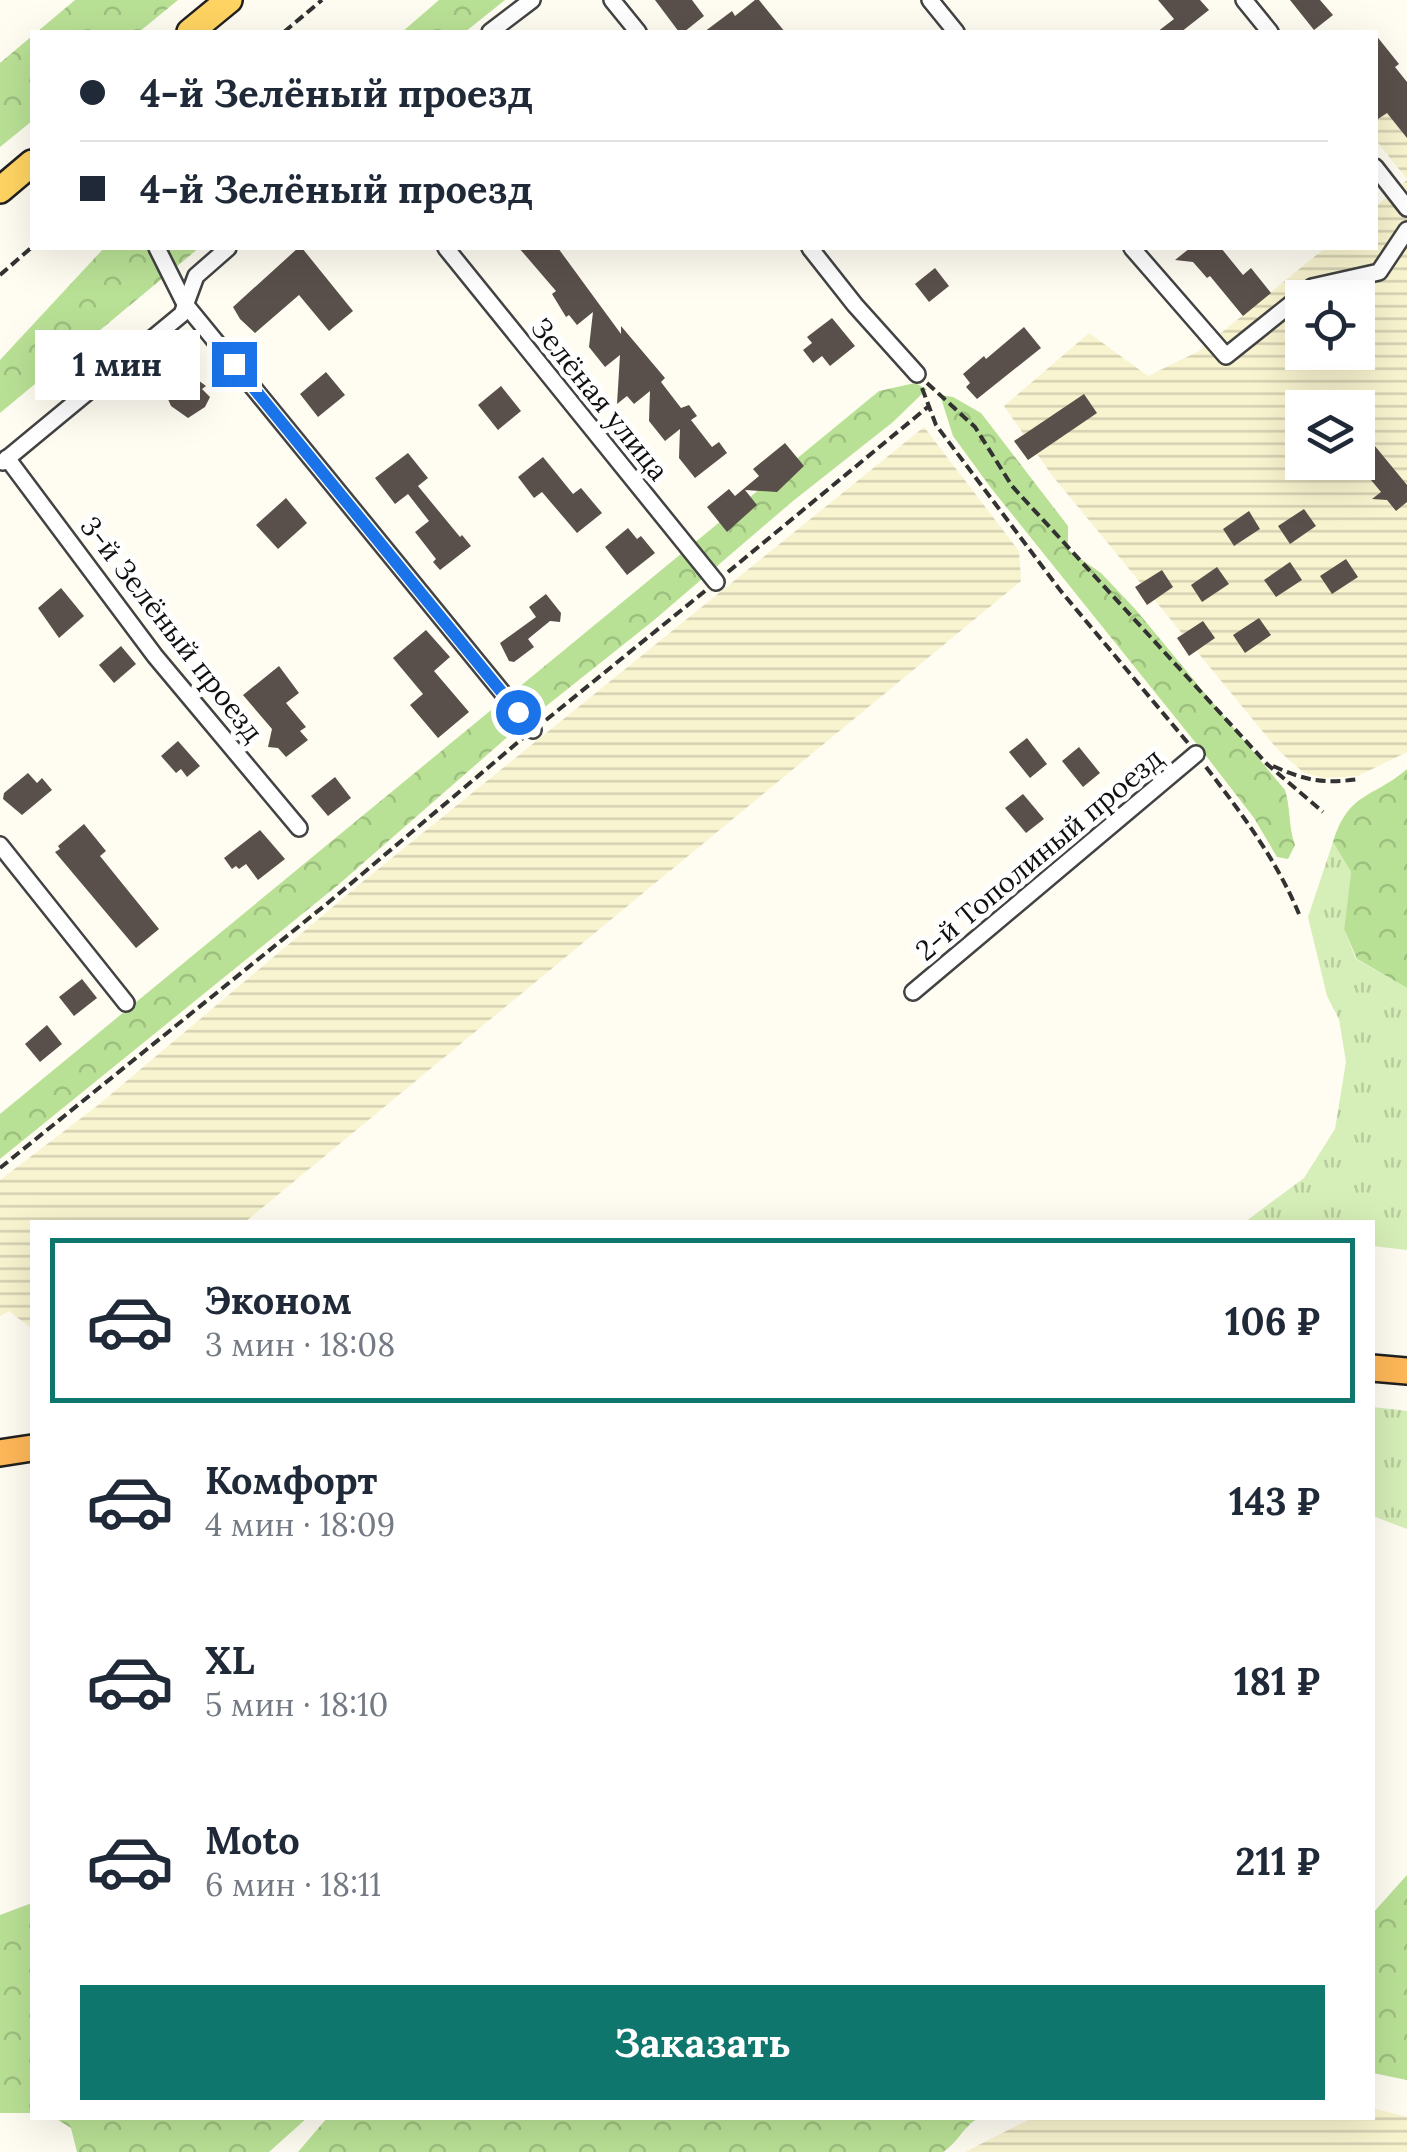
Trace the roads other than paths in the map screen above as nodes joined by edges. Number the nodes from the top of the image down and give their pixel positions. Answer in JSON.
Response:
{"nodes":[{"id":1,"x":228,"y":0,"type":"edge"},
{"id":2,"x":532,"y":0,"type":"edge"},
{"id":3,"x":612,"y":0,"type":"edge"},
{"id":4,"x":930,"y":0,"type":"edge"},
{"id":5,"x":1244,"y":0,"type":"edge"},
{"id":6,"x":192,"y":30,"type":"edge"},
{"id":7,"x":493,"y":30,"type":"edge"},
{"id":8,"x":636,"y":30,"type":"edge"},
{"id":9,"x":954,"y":30,"type":"edge"},
{"id":10,"x":1268,"y":30,"type":"edge"},
{"id":11,"x":30,"y":165,"type":"edge"},
{"id":12,"x":1378,"y":171,"type":"edge"},
{"id":13,"x":0,"y":190,"type":"edge"},
{"id":14,"x":1407,"y":208,"type":"edge"},
{"id":15,"x":1407,"y":230,"type":"edge"},
{"id":16,"x":157,"y":250,"type":"edge"},
{"id":17,"x":226,"y":250,"type":"edge"},
{"id":18,"x":448,"y":250,"type":"edge"},
{"id":19,"x":812,"y":250,"type":"edge"},
{"id":20,"x":1134,"y":250,"type":"edge"},
{"id":21,"x":185,"y":304,"type":"junction"},
{"id":22,"x":917,"y":374,"type":"road end"},
{"id":23,"x":4,"y":461,"type":"edge"},
{"id":24,"x":716,"y":582,"type":"road end"},
{"id":25,"x":533,"y":730,"type":"road end"},
{"id":26,"x":1196,"y":754,"type":"road end"},
{"id":27,"x":299,"y":828,"type":"dead end"},
{"id":28,"x":0,"y":845,"type":"edge"},
{"id":29,"x":914,"y":992,"type":"dead end"},
{"id":30,"x":126,"y":1004,"type":"dead end"},
{"id":31,"x":1375,"y":1368,"type":"edge"},
{"id":32,"x":1407,"y":1371,"type":"edge"},
{"id":33,"x":1375,"y":1380,"type":"edge"},
{"id":34,"x":1407,"y":1383,"type":"edge"},
{"id":35,"x":30,"y":1437,"type":"edge"},
{"id":36,"x":0,"y":1442,"type":"edge"},
{"id":37,"x":30,"y":1448,"type":"edge"},
{"id":38,"x":0,"y":1453,"type":"edge"}],
"edges":[{"from":1,"to":6,"type":"main road"},
{"from":2,"to":7,"type":"street"},
{"from":3,"to":8,"type":"street"},
{"from":4,"to":9,"type":"street"},
{"from":5,"to":10,"type":"street"},
{"from":11,"to":13,"type":"main road"},
{"from":12,"to":14,"type":"street"},
{"from":15,"to":20,"type":"street"},
{"from":16,"to":21,"type":"street"},
{"from":17,"to":21,"type":"street"},
{"from":18,"to":24,"type":"street","name":"Зелёная улица"},
{"from":19,"to":22,"type":"street"},
{"from":21,"to":23,"type":"street"},
{"from":21,"to":25,"type":"street"},
{"from":23,"to":27,"type":"street","name":"3-й Зелёный проезд"},
{"from":26,"to":29,"type":"street","name":"2-й Тополиный проезд"},
{"from":28,"to":30,"type":"street"},
{"from":31,"to":32,"type":"highway"},
{"from":33,"to":34,"type":"highway"},
{"from":35,"to":36,"type":"highway"},
{"from":37,"to":38,"type":"highway"}]}
